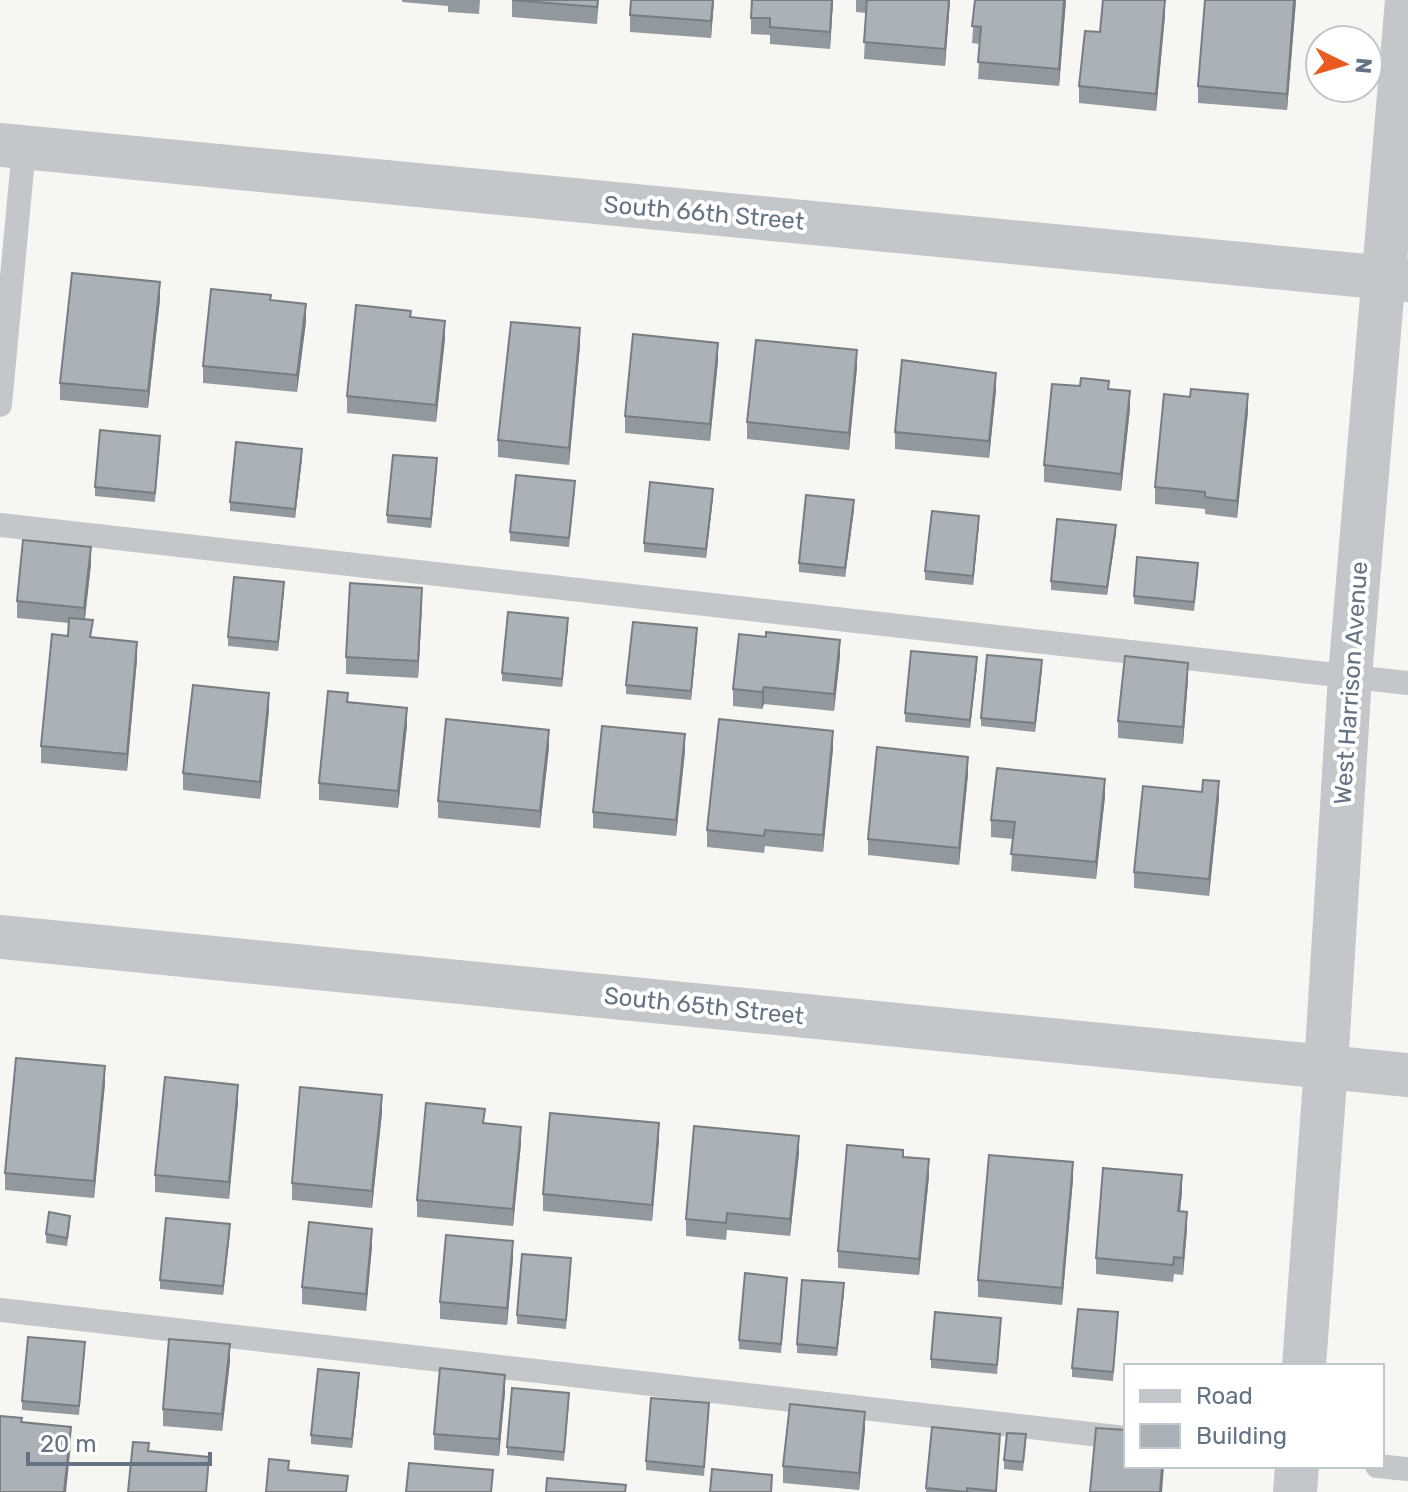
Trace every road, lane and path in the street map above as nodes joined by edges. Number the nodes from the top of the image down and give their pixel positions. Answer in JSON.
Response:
{"nodes":[{"id":1,"x":1407,"y":0,"type":"edge"},
{"id":2,"x":12,"y":147,"type":"edge"},
{"id":3,"x":1396,"y":279,"type":"edge"},
{"id":4,"x":0,"y":405,"type":"edge"},
{"id":5,"x":0,"y":525,"type":"edge"},
{"id":6,"x":1350,"y":676,"type":"junction"},
{"id":7,"x":1408,"y":683,"type":"edge"},
{"id":8,"x":0,"y":937,"type":"edge"},
{"id":9,"x":1326,"y":1067,"type":"junction"},
{"id":10,"x":1408,"y":1075,"type":"edge"},
{"id":11,"x":0,"y":1310,"type":"edge"},
{"id":12,"x":1304,"y":1364,"type":"edge"},
{"id":13,"x":1124,"y":1438,"type":"edge"},
{"id":14,"x":1384,"y":1467,"type":"edge"},
{"id":15,"x":1297,"y":1468,"type":"edge"},
{"id":16,"x":1408,"y":1469,"type":"edge"},
{"id":17,"x":1295,"y":1492,"type":"edge"}],
"edges":[{"from":1,"to":3,"type":"street","name":"West Harrison Avenue"},
{"from":2,"to":3,"type":"street","name":"South 66th Street"},
{"from":2,"to":4,"type":"lane"},
{"from":3,"to":6,"type":"street","name":"West Harrison Avenue"},
{"from":5,"to":6,"type":"lane"},
{"from":6,"to":7,"type":"lane"},
{"from":6,"to":9,"type":"street","name":"West Harrison Avenue"},
{"from":8,"to":9,"type":"street","name":"South 65th Street"},
{"from":9,"to":10,"type":"street","name":"South 65th Street"},
{"from":9,"to":12,"type":"street","name":"West Harrison Avenue"},
{"from":11,"to":13,"type":"lane"},
{"from":14,"to":16,"type":"lane"},
{"from":15,"to":17,"type":"street"}]}
